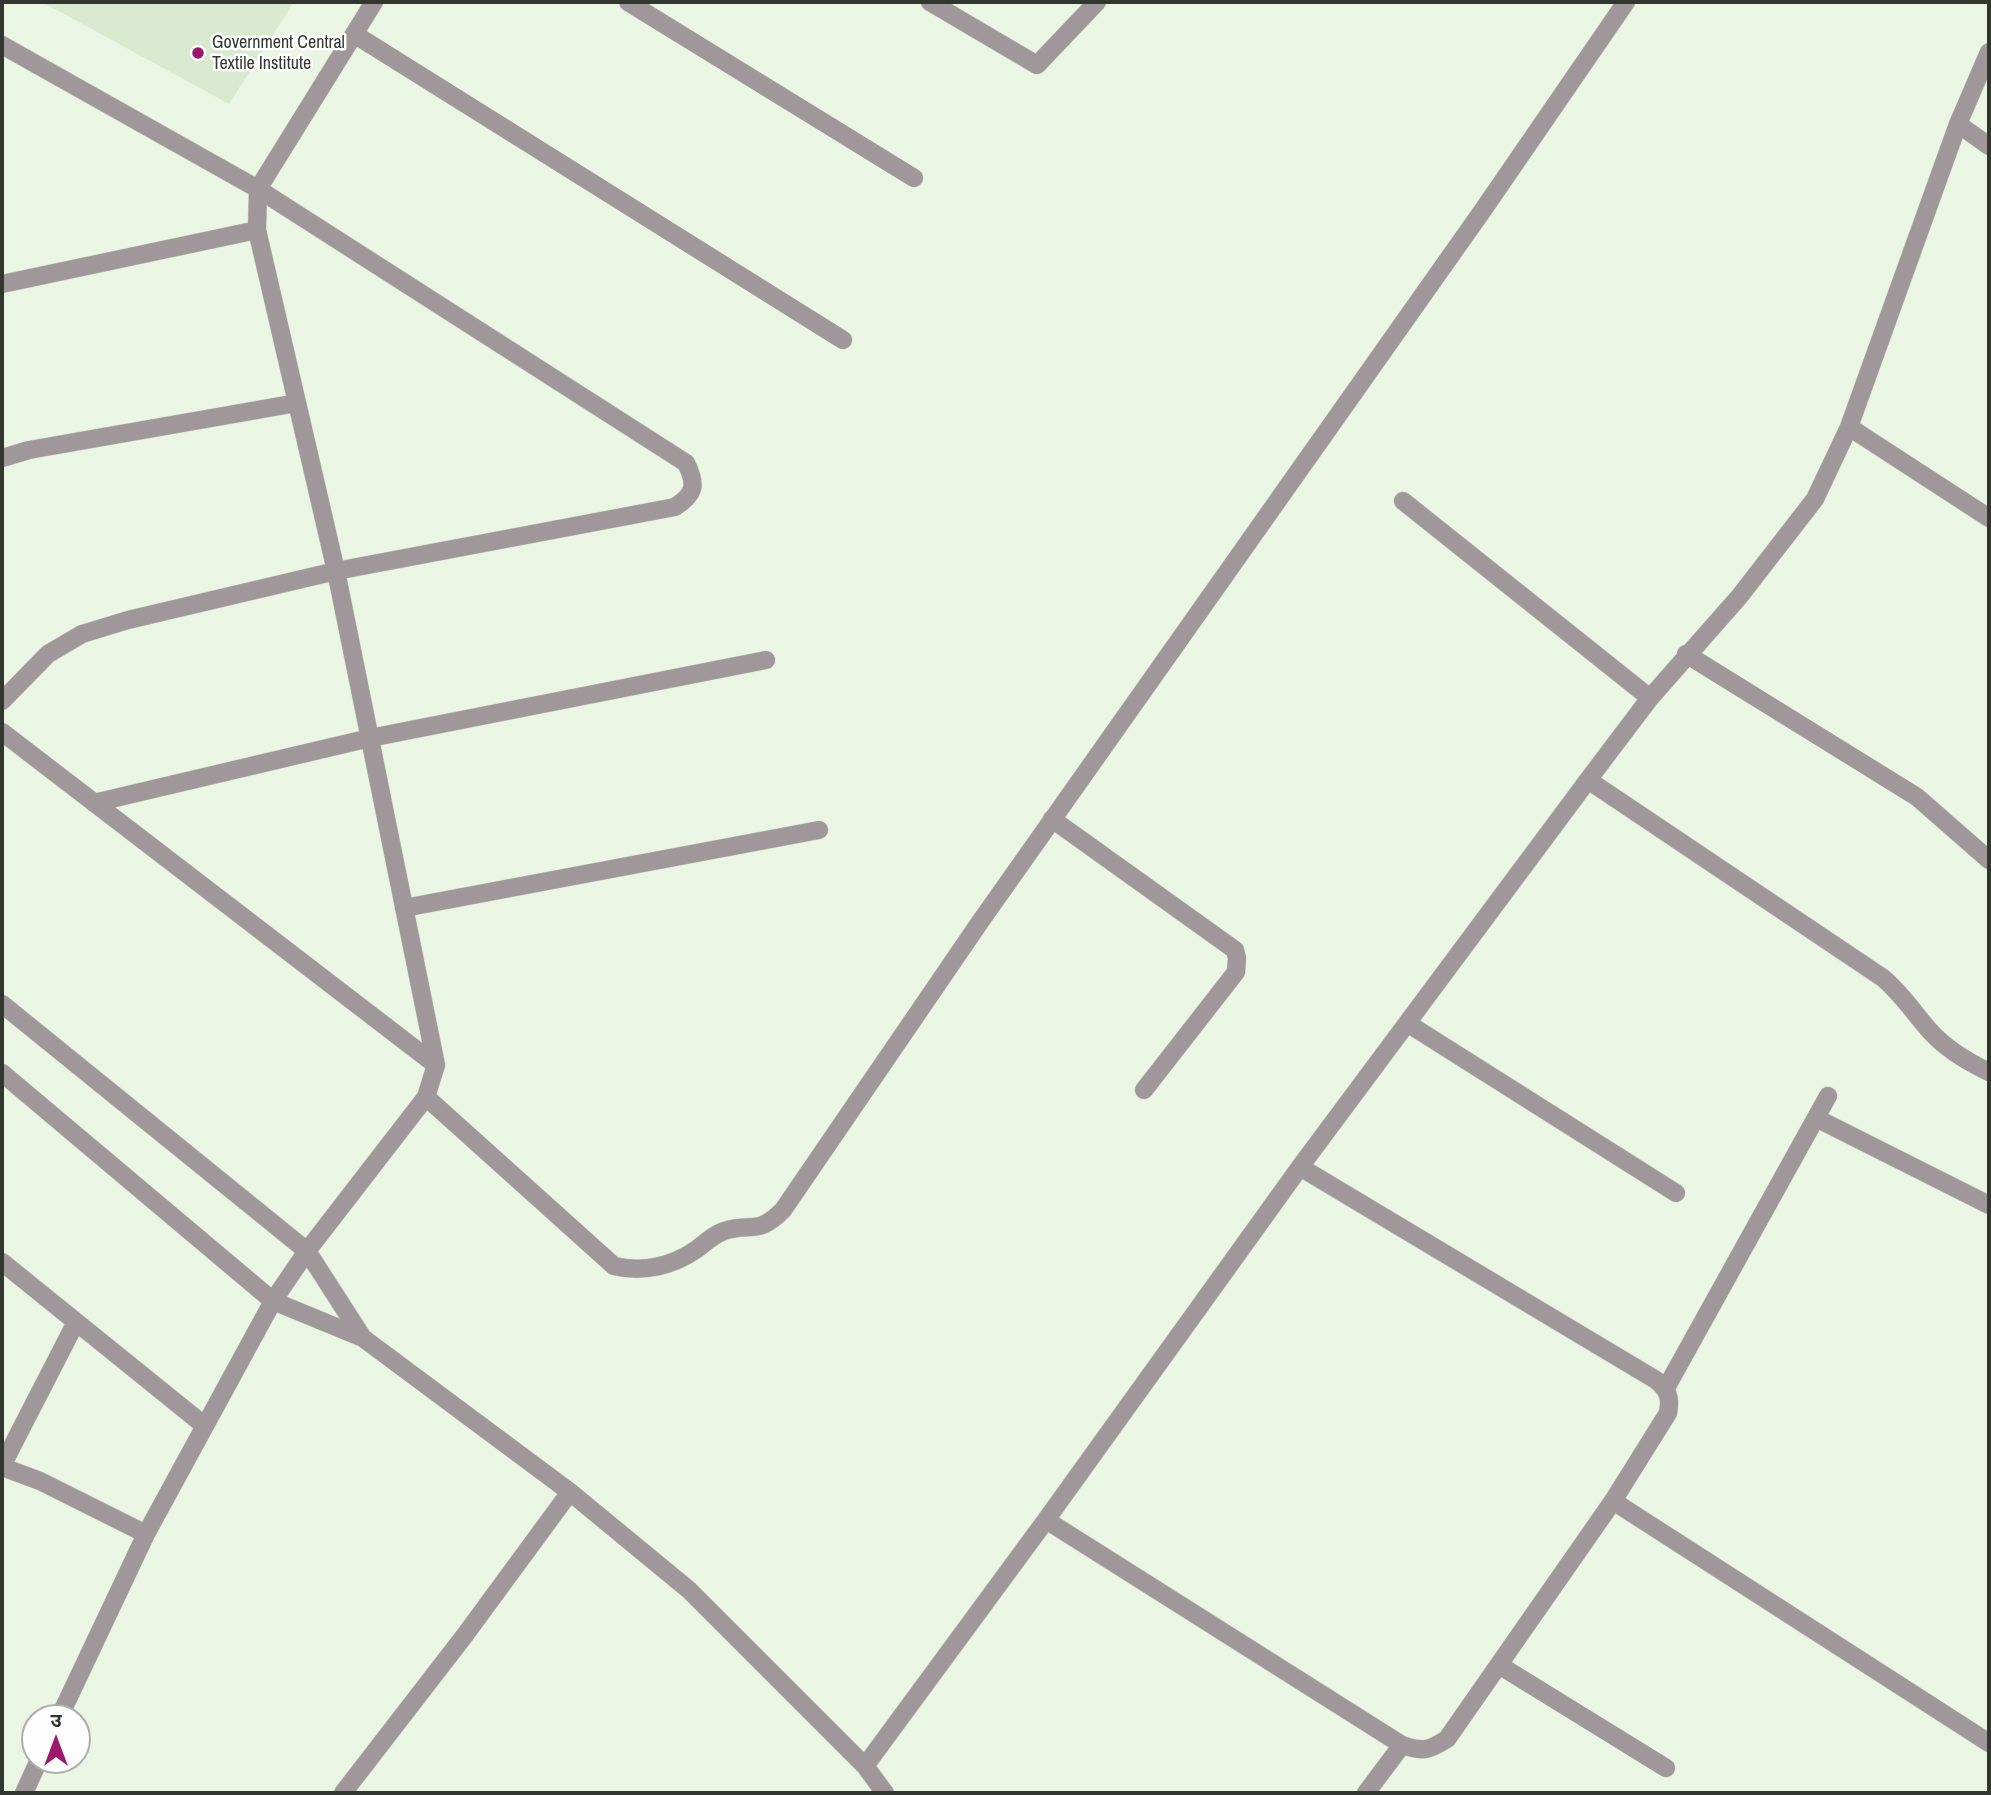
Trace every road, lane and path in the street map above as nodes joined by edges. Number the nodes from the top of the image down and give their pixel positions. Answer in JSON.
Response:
{"nodes":[{"id":1,"x":374,"y":2,"type":"edge"},
{"id":2,"x":628,"y":2,"type":"edge"},
{"id":3,"x":930,"y":2,"type":"edge"},
{"id":4,"x":1097,"y":2,"type":"edge"},
{"id":5,"x":1626,"y":2,"type":"edge"},
{"id":6,"x":354,"y":34,"type":"junction"},
{"id":7,"x":2,"y":45,"type":"edge"},
{"id":8,"x":1989,"y":52,"type":"edge"},
{"id":9,"x":1958,"y":124,"type":"junction"},
{"id":10,"x":1989,"y":146,"type":"edge"},
{"id":11,"x":914,"y":178,"type":"dead end"},
{"id":12,"x":258,"y":189,"type":"junction"},
{"id":13,"x":257,"y":230,"type":"junction"},
{"id":14,"x":2,"y":284,"type":"edge"},
{"id":15,"x":843,"y":340,"type":"dead end"},
{"id":16,"x":297,"y":402,"type":"junction"},
{"id":17,"x":1849,"y":427,"type":"junction"},
{"id":18,"x":2,"y":458,"type":"edge"},
{"id":19,"x":1403,"y":502,"type":"dead end"},
{"id":20,"x":1989,"y":518,"type":"edge"},
{"id":21,"x":335,"y":571,"type":"junction"},
{"id":22,"x":1686,"y":654,"type":"junction"},
{"id":23,"x":766,"y":660,"type":"dead end"},
{"id":24,"x":1650,"y":698,"type":"junction"},
{"id":25,"x":2,"y":701,"type":"edge"},
{"id":26,"x":2,"y":732,"type":"edge"},
{"id":27,"x":370,"y":738,"type":"junction"},
{"id":28,"x":1588,"y":780,"type":"junction"},
{"id":29,"x":94,"y":803,"type":"junction"},
{"id":30,"x":1052,"y":819,"type":"junction"},
{"id":31,"x":819,"y":830,"type":"dead end"},
{"id":32,"x":1989,"y":860,"type":"edge"},
{"id":33,"x":404,"y":908,"type":"junction"},
{"id":34,"x":2,"y":1004,"type":"edge"},
{"id":35,"x":1407,"y":1023,"type":"junction"},
{"id":36,"x":436,"y":1065,"type":"junction"},
{"id":37,"x":1989,"y":1072,"type":"edge"},
{"id":38,"x":2,"y":1073,"type":"edge"},
{"id":39,"x":1144,"y":1090,"type":"dead end"},
{"id":40,"x":1828,"y":1096,"type":"dead end"},
{"id":41,"x":426,"y":1097,"type":"junction"},
{"id":42,"x":1816,"y":1118,"type":"junction"},
{"id":43,"x":1300,"y":1167,"type":"junction"},
{"id":44,"x":1676,"y":1193,"type":"dead end"},
{"id":45,"x":1989,"y":1205,"type":"edge"},
{"id":46,"x":307,"y":1251,"type":"junction"},
{"id":47,"x":2,"y":1262,"type":"edge"},
{"id":48,"x":273,"y":1301,"type":"junction"},
{"id":49,"x":76,"y":1322,"type":"junction"},
{"id":50,"x":363,"y":1338,"type":"junction"},
{"id":51,"x":1666,"y":1388,"type":"junction"},
{"id":52,"x":205,"y":1426,"type":"junction"},
{"id":53,"x":2,"y":1466,"type":"edge"},
{"id":54,"x":570,"y":1492,"type":"junction"},
{"id":55,"x":1613,"y":1501,"type":"junction"},
{"id":56,"x":1046,"y":1520,"type":"junction"},
{"id":57,"x":146,"y":1534,"type":"junction"},
{"id":58,"x":1499,"y":1665,"type":"junction"},
{"id":59,"x":66,"y":1704,"type":"edge"},
{"id":60,"x":1989,"y":1743,"type":"edge"},
{"id":61,"x":1402,"y":1745,"type":"junction"},
{"id":62,"x":864,"y":1766,"type":"junction"},
{"id":63,"x":1666,"y":1768,"type":"dead end"},
{"id":64,"x":33,"y":1774,"type":"edge"},
{"id":65,"x":24,"y":1793,"type":"edge"},
{"id":66,"x":343,"y":1793,"type":"edge"},
{"id":67,"x":885,"y":1793,"type":"edge"},
{"id":68,"x":1366,"y":1793,"type":"edge"}],
"edges":[{"from":1,"to":6,"type":"street"},
{"from":2,"to":11,"type":"street"},
{"from":3,"to":4,"type":"street"},
{"from":5,"to":30,"type":"street"},
{"from":6,"to":12,"type":"street"},
{"from":6,"to":15,"type":"street"},
{"from":7,"to":12,"type":"street"},
{"from":8,"to":9,"type":"street"},
{"from":9,"to":10,"type":"street"},
{"from":9,"to":17,"type":"street"},
{"from":12,"to":13,"type":"street"},
{"from":12,"to":21,"type":"street"},
{"from":13,"to":14,"type":"street"},
{"from":13,"to":16,"type":"street"},
{"from":16,"to":18,"type":"street"},
{"from":16,"to":21,"type":"street"},
{"from":17,"to":20,"type":"street"},
{"from":17,"to":22,"type":"street"},
{"from":19,"to":24,"type":"street"},
{"from":21,"to":25,"type":"street"},
{"from":21,"to":27,"type":"street"},
{"from":22,"to":24,"type":"street"},
{"from":22,"to":32,"type":"street"},
{"from":23,"to":27,"type":"street"},
{"from":24,"to":28,"type":"street"},
{"from":26,"to":29,"type":"street"},
{"from":27,"to":29,"type":"street"},
{"from":27,"to":33,"type":"street"},
{"from":28,"to":35,"type":"street"},
{"from":28,"to":37,"type":"street"},
{"from":29,"to":36,"type":"street"},
{"from":30,"to":39,"type":"street"},
{"from":30,"to":41,"type":"street"},
{"from":31,"to":33,"type":"street"},
{"from":33,"to":36,"type":"street"},
{"from":34,"to":46,"type":"street"},
{"from":35,"to":43,"type":"street"},
{"from":35,"to":44,"type":"street"},
{"from":36,"to":41,"type":"street"},
{"from":38,"to":48,"type":"street"},
{"from":40,"to":42,"type":"street"},
{"from":41,"to":46,"type":"street"},
{"from":42,"to":45,"type":"street"},
{"from":42,"to":51,"type":"street"},
{"from":43,"to":51,"type":"street"},
{"from":43,"to":56,"type":"street"},
{"from":46,"to":48,"type":"street"},
{"from":46,"to":50,"type":"street"},
{"from":47,"to":49,"type":"street"},
{"from":48,"to":50,"type":"street"},
{"from":48,"to":52,"type":"street"},
{"from":49,"to":52,"type":"street"},
{"from":49,"to":53,"type":"street"},
{"from":50,"to":54,"type":"street"},
{"from":51,"to":55,"type":"street"},
{"from":52,"to":57,"type":"street"},
{"from":53,"to":57,"type":"street"},
{"from":54,"to":62,"type":"street"},
{"from":54,"to":66,"type":"street"},
{"from":55,"to":58,"type":"street"},
{"from":55,"to":60,"type":"street"},
{"from":56,"to":61,"type":"street"},
{"from":56,"to":62,"type":"street"},
{"from":57,"to":59,"type":"street"},
{"from":58,"to":61,"type":"street"},
{"from":58,"to":63,"type":"street"},
{"from":61,"to":68,"type":"street"},
{"from":62,"to":67,"type":"street"},
{"from":64,"to":65,"type":"street"}]}
